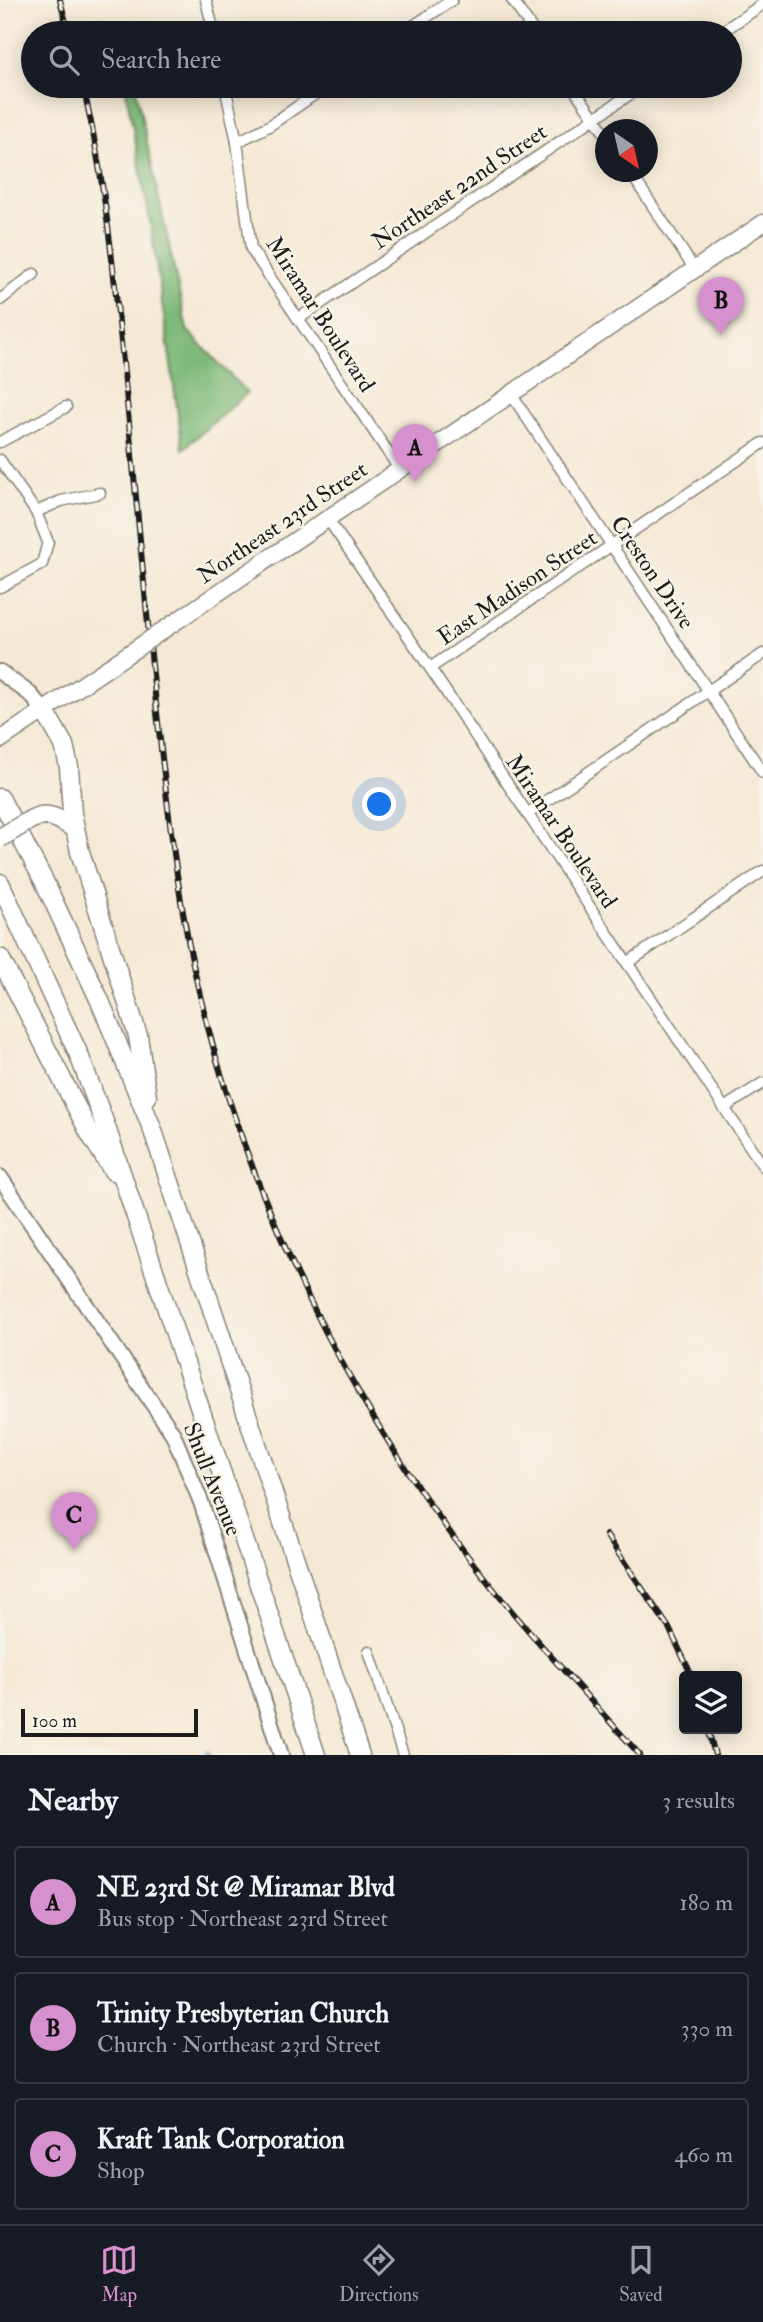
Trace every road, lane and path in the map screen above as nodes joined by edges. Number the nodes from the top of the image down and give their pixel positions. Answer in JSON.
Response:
{"nodes":[{"id":1,"x":206,"y":0,"type":"edge"},
{"id":2,"x":452,"y":0,"type":"edge"},
{"id":3,"x":512,"y":0,"type":"edge"},
{"id":4,"x":763,"y":4,"type":"edge"},
{"id":5,"x":211,"y":21,"type":"edge"},
{"id":6,"x":421,"y":21,"type":"edge"},
{"id":7,"x":527,"y":21,"type":"edge"},
{"id":8,"x":738,"y":21,"type":"edge"},
{"id":9,"x":228,"y":98,"type":"edge"},
{"id":10,"x":310,"y":98,"type":"edge"},
{"id":11,"x":580,"y":98,"type":"edge"},
{"id":12,"x":624,"y":98,"type":"edge"},
{"id":13,"x":594,"y":118,"type":"junction"},
{"id":14,"x":237,"y":142,"type":"junction"},
{"id":15,"x":637,"y":182,"type":"edge"},
{"id":16,"x":763,"y":223,"type":"edge"},
{"id":17,"x":695,"y":270,"type":"junction"},
{"id":18,"x":34,"y":274,"type":"dead end"},
{"id":19,"x":0,"y":300,"type":"edge"},
{"id":20,"x":298,"y":319,"type":"junction"},
{"id":21,"x":511,"y":394,"type":"junction"},
{"id":22,"x":66,"y":407,"type":"dead end"},
{"id":23,"x":0,"y":442,"type":"edge"},
{"id":24,"x":763,"y":443,"type":"edge"},
{"id":25,"x":0,"y":460,"type":"edge"},
{"id":26,"x":400,"y":470,"type":"junction"},
{"id":27,"x":100,"y":493,"type":"dead end"},
{"id":28,"x":36,"y":512,"type":"junction"},
{"id":29,"x":327,"y":518,"type":"junction"},
{"id":30,"x":613,"y":546,"type":"junction"},
{"id":31,"x":0,"y":587,"type":"edge"},
{"id":32,"x":763,"y":654,"type":"edge"},
{"id":33,"x":430,"y":668,"type":"junction"},
{"id":34,"x":0,"y":672,"type":"edge"},
{"id":35,"x":709,"y":692,"type":"junction"},
{"id":36,"x":44,"y":710,"type":"junction"},
{"id":37,"x":0,"y":740,"type":"edge"},
{"id":38,"x":763,"y":773,"type":"edge"},
{"id":39,"x":0,"y":798,"type":"edge"},
{"id":40,"x":527,"y":814,"type":"junction"},
{"id":41,"x":75,"y":829,"type":"junction"},
{"id":42,"x":0,"y":838,"type":"edge"},
{"id":43,"x":763,"y":871,"type":"edge"},
{"id":44,"x":0,"y":883,"type":"edge"},
{"id":45,"x":0,"y":958,"type":"edge"},
{"id":46,"x":627,"y":963,"type":"junction"},
{"id":47,"x":763,"y":1083,"type":"edge"},
{"id":48,"x":724,"y":1108,"type":"junction"},
{"id":49,"x":152,"y":1128,"type":"junction"},
{"id":50,"x":763,"y":1166,"type":"edge"},
{"id":51,"x":0,"y":1177,"type":"edge"},
{"id":52,"x":133,"y":1205,"type":"junction"},
{"id":53,"x":369,"y":1651,"type":"dead end"},
{"id":54,"x":281,"y":1755,"type":"edge"},
{"id":55,"x":316,"y":1755,"type":"edge"},
{"id":56,"x":360,"y":1755,"type":"edge"},
{"id":57,"x":403,"y":1755,"type":"edge"}],
"edges":[{"from":1,"to":5,"type":"street"},
{"from":2,"to":6,"type":"street"},
{"from":3,"to":7,"type":"street"},
{"from":4,"to":8,"type":"street"},
{"from":9,"to":14,"type":"street","name":"Miramar Boulevard"},
{"from":10,"to":14,"type":"street"},
{"from":11,"to":13,"type":"street"},
{"from":12,"to":13,"type":"street","name":"Northeast 22nd Street"},
{"from":13,"to":20,"type":"street","name":"Northeast 22nd Street"},
{"from":14,"to":20,"type":"street","name":"Miramar Boulevard"},
{"from":15,"to":17,"type":"street"},
{"from":16,"to":17,"type":"main road","name":"Northeast 23rd Street"},
{"from":17,"to":21,"type":"main road","name":"Northeast 23rd Street"},
{"from":18,"to":19,"type":"street"},
{"from":20,"to":26,"type":"street","name":"Miramar Boulevard"},
{"from":21,"to":26,"type":"main road","name":"Northeast 23rd Street"},
{"from":21,"to":30,"type":"street","name":"Creston Drive"},
{"from":22,"to":23,"type":"street"},
{"from":24,"to":30,"type":"street","name":"East Madison Street"},
{"from":25,"to":28,"type":"street"},
{"from":26,"to":29,"type":"main road","name":"Northeast 23rd Street"},
{"from":27,"to":28,"type":"street"},
{"from":28,"to":31,"type":"street"},
{"from":29,"to":33,"type":"street","name":"Miramar Boulevard"},
{"from":29,"to":36,"type":"main road","name":"Northeast 23rd Street","bridge":true},
{"from":30,"to":33,"type":"street","name":"East Madison Street"},
{"from":30,"to":35,"type":"street","name":"Creston Drive"},
{"from":32,"to":35,"type":"street"},
{"from":33,"to":40,"type":"street","name":"Miramar Boulevard"},
{"from":34,"to":36,"type":"street"},
{"from":35,"to":38,"type":"street","name":"Creston Drive"},
{"from":35,"to":40,"type":"street"},
{"from":36,"to":37,"type":"main road","name":"Northeast 23rd Street"},
{"from":36,"to":41,"type":"highway"},
{"from":39,"to":49,"type":"highway"},
{"from":40,"to":46,"type":"street","name":"Miramar Boulevard"},
{"from":41,"to":42,"type":"highway","bridge":true},
{"from":41,"to":49,"type":"highway"},
{"from":43,"to":46,"type":"street"},
{"from":44,"to":52,"type":"highway"},
{"from":45,"to":52,"type":"highway"},
{"from":46,"to":48,"type":"street","name":"Miramar Boulevard"},
{"from":47,"to":48,"type":"street"},
{"from":48,"to":50,"type":"street","name":"Miramar Boulevard"},
{"from":49,"to":56,"type":"highway"},
{"from":51,"to":54,"type":"street","name":"Shull Avenue"},
{"from":52,"to":55,"type":"highway"},
{"from":53,"to":57,"type":"street"}]}
